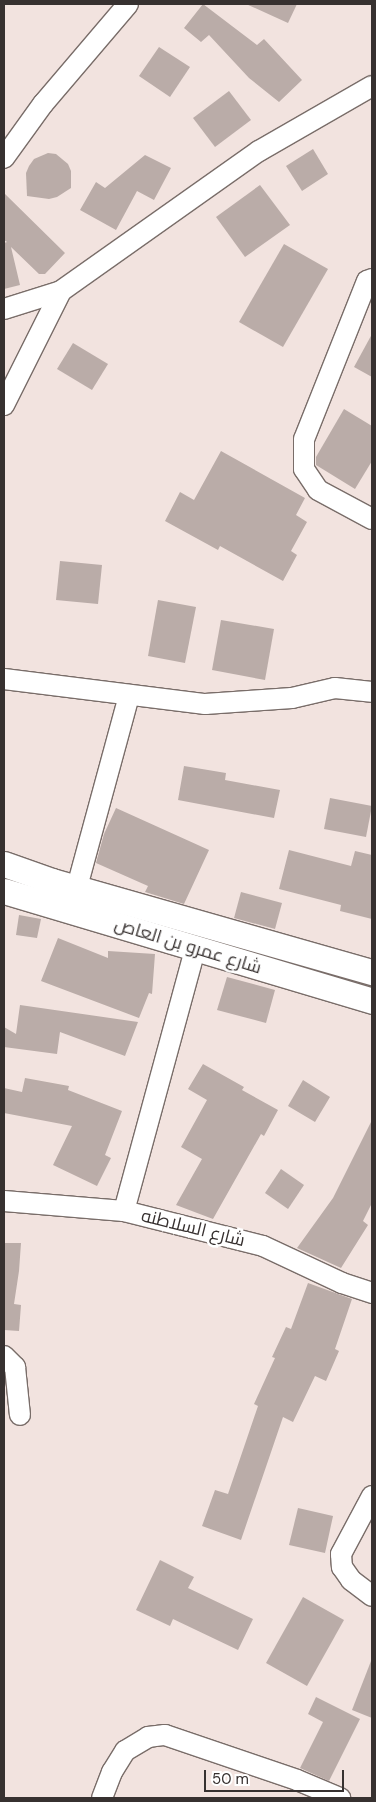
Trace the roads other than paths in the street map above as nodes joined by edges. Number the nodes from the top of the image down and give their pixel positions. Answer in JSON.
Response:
{"nodes":[{"id":1,"x":128,"y":4,"type":"edge"},
{"id":2,"x":372,"y":86,"type":"edge"},
{"id":3,"x":4,"y":158,"type":"edge"},
{"id":4,"x":372,"y":278,"type":"edge"},
{"id":5,"x":61,"y":291,"type":"junction"},
{"id":6,"x":4,"y":309,"type":"edge"},
{"id":7,"x":4,"y":405,"type":"edge"},
{"id":8,"x":372,"y":519,"type":"edge"},
{"id":9,"x":4,"y":679,"type":"edge"},
{"id":10,"x":372,"y":692,"type":"edge"},
{"id":11,"x":129,"y":695,"type":"junction"},
{"id":12,"x":4,"y":864,"type":"edge"},
{"id":13,"x":77,"y":888,"type":"junction"},
{"id":14,"x":4,"y":891,"type":"edge"},
{"id":15,"x":195,"y":949,"type":"junction"},
{"id":16,"x":372,"y":972,"type":"edge"},
{"id":17,"x":372,"y":1001,"type":"edge"},
{"id":18,"x":4,"y":1201,"type":"edge"},
{"id":19,"x":124,"y":1211,"type":"junction"},
{"id":20,"x":372,"y":1293,"type":"edge"},
{"id":21,"x":4,"y":1356,"type":"edge"},
{"id":22,"x":20,"y":1415,"type":"dead end"},
{"id":23,"x":372,"y":1496,"type":"edge"},
{"id":24,"x":372,"y":1596,"type":"edge"},
{"id":25,"x":102,"y":1798,"type":"edge"},
{"id":26,"x":340,"y":1798,"type":"edge"}],
"edges":[{"from":1,"to":3,"type":"street"},
{"from":2,"to":5,"type":"street"},
{"from":4,"to":8,"type":"street"},
{"from":5,"to":6,"type":"street"},
{"from":5,"to":7,"type":"street"},
{"from":9,"to":11,"type":"street"},
{"from":10,"to":11,"type":"street"},
{"from":11,"to":13,"type":"street"},
{"from":12,"to":13,"type":"street"},
{"from":13,"to":16,"type":"street"},
{"from":14,"to":15,"type":"street","name":"شارع عمرو بن العاص"},
{"from":15,"to":17,"type":"street","name":"شارع عمرو بن العاص"},
{"from":15,"to":19,"type":"street"},
{"from":18,"to":19,"type":"street","name":"شارع السلاطنه"},
{"from":19,"to":20,"type":"street","name":"شارع السلاطنه"},
{"from":21,"to":22,"type":"street"},
{"from":23,"to":24,"type":"street"},
{"from":25,"to":26,"type":"street"}]}
